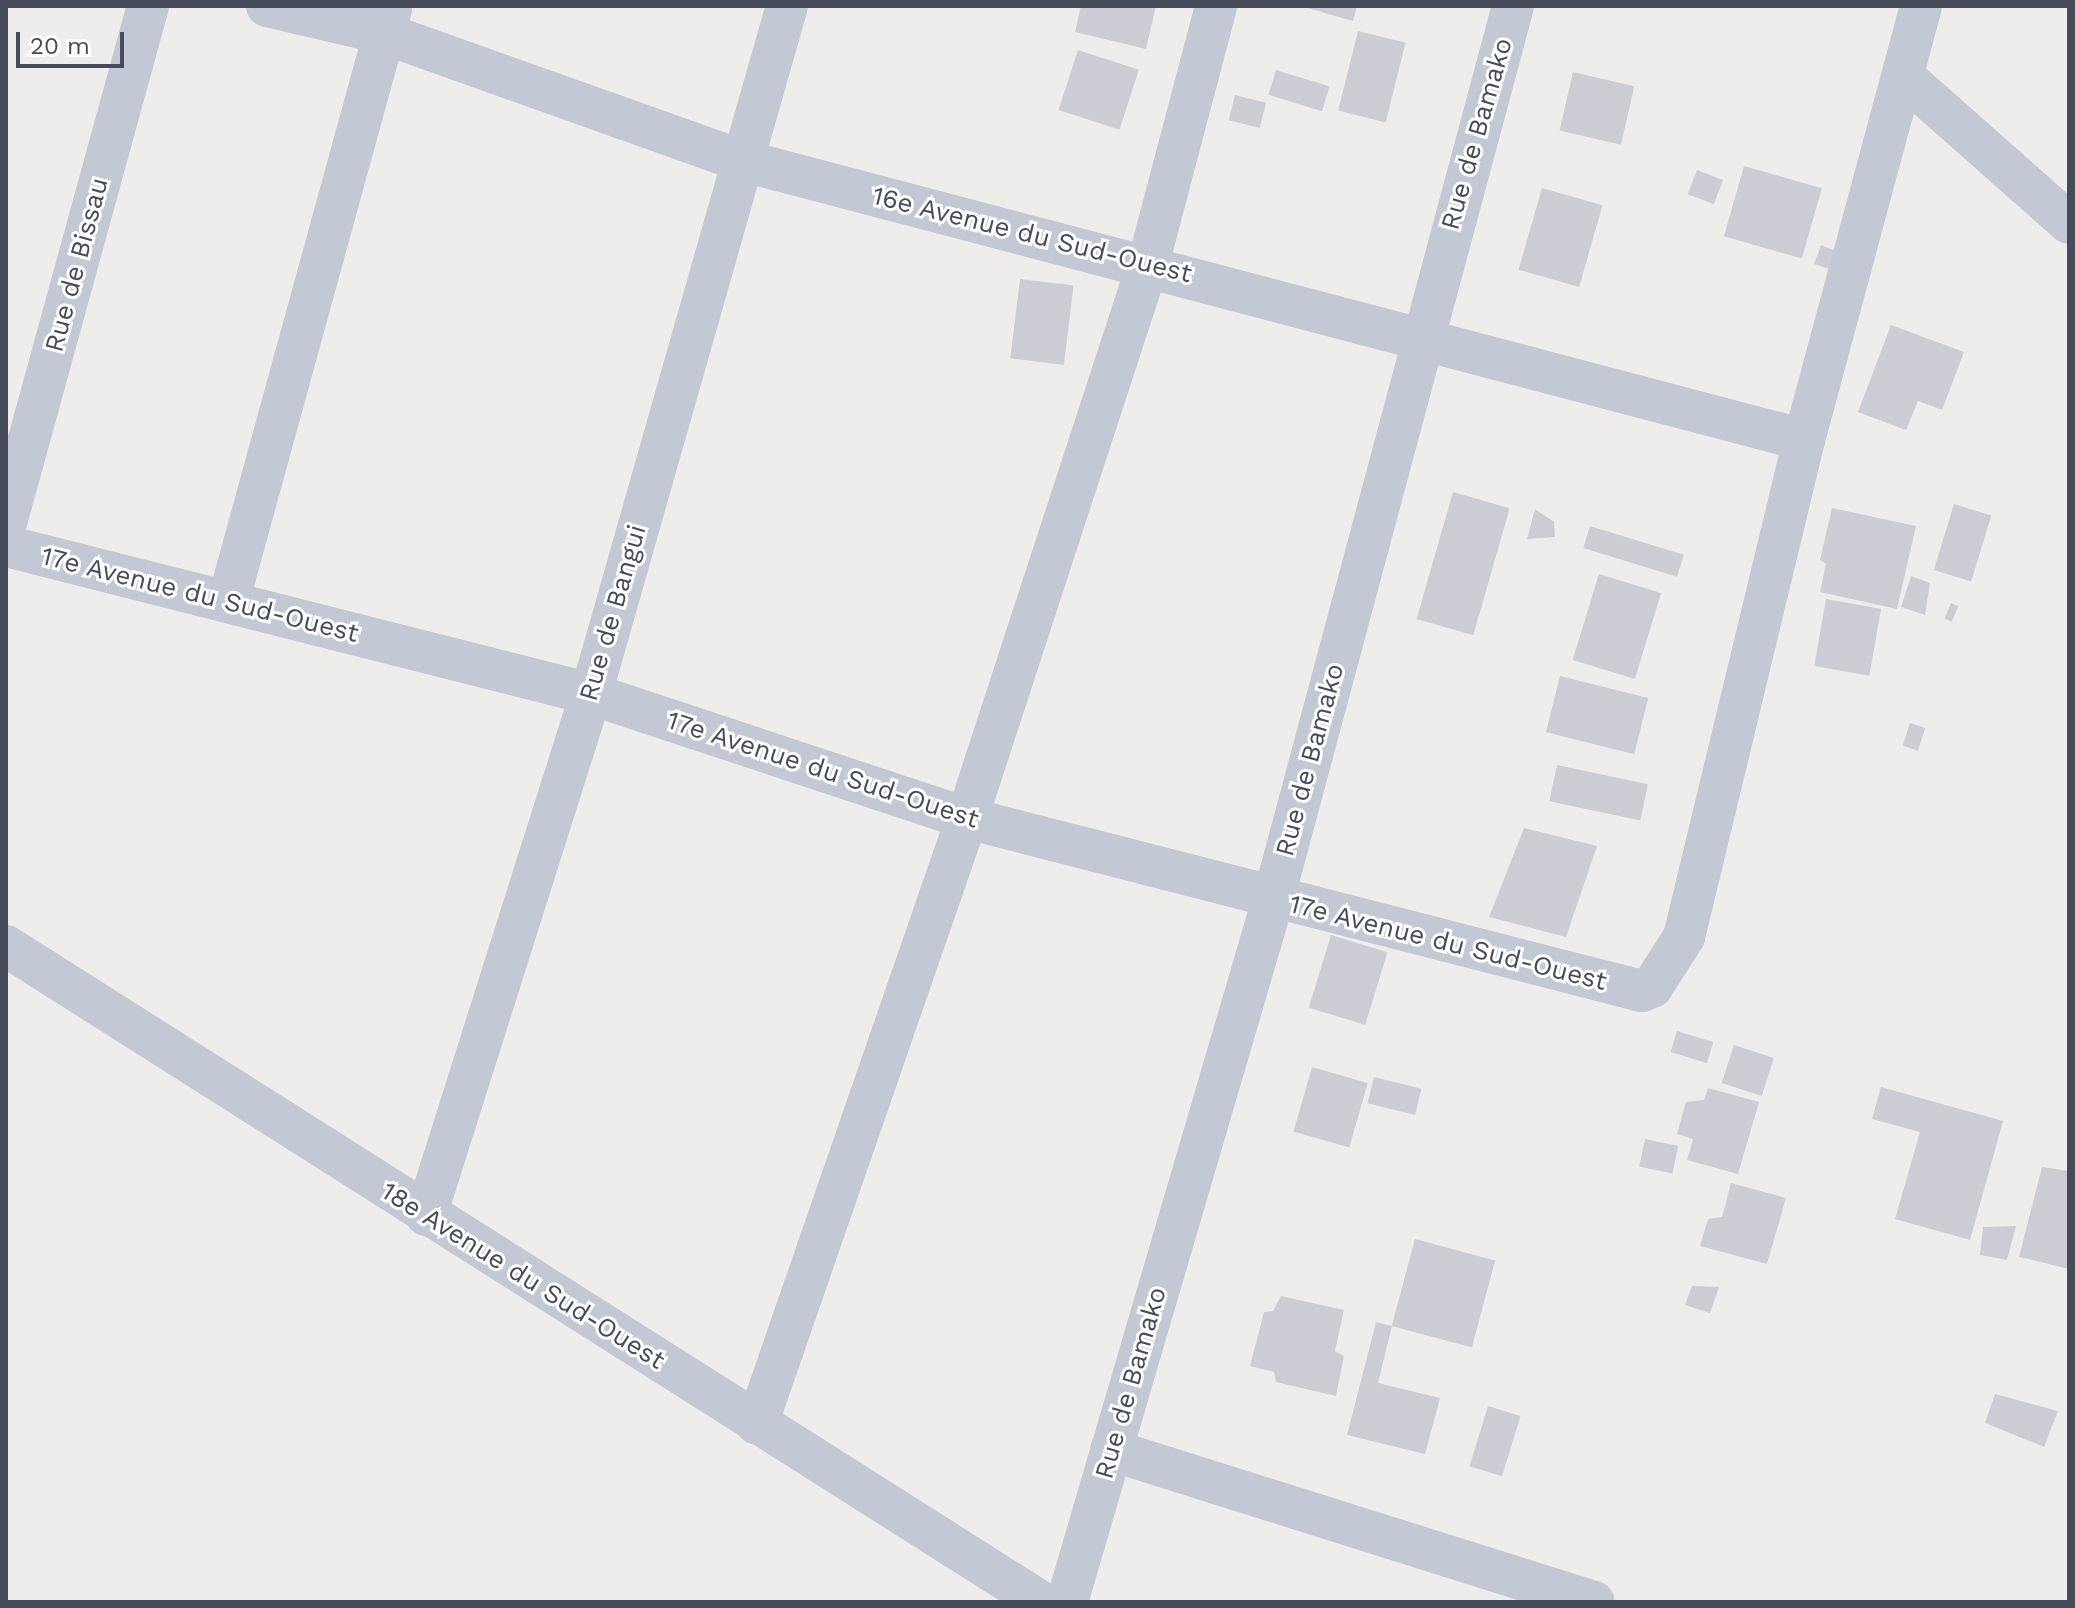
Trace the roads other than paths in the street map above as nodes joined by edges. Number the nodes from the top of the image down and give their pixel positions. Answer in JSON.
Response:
{"nodes":[{"id":1,"x":148,"y":6,"type":"edge"},
{"id":2,"x":267,"y":6,"type":"edge"},
{"id":3,"x":787,"y":6,"type":"edge"},
{"id":4,"x":1216,"y":6,"type":"edge"},
{"id":5,"x":1513,"y":6,"type":"edge"},
{"id":6,"x":1921,"y":6,"type":"edge"},
{"id":7,"x":388,"y":20,"type":"edge"},
{"id":8,"x":1904,"y":77,"type":"junction"},
{"id":9,"x":740,"y":160,"type":"junction"},
{"id":10,"x":2069,"y":223,"type":"edge"},
{"id":11,"x":1148,"y":264,"type":"junction"},
{"id":12,"x":1420,"y":338,"type":"junction"},
{"id":13,"x":1804,"y":440,"type":"junction"},
{"id":14,"x":6,"y":523,"type":"edge"},
{"id":15,"x":6,"y":546,"type":"edge"},
{"id":16,"x":228,"y":602,"type":"junction"},
{"id":17,"x":591,"y":694,"type":"junction"},
{"id":18,"x":967,"y":818,"type":"junction"},
{"id":19,"x":1273,"y":900,"type":"junction"},
{"id":20,"x":6,"y":946,"type":"edge"},
{"id":21,"x":426,"y":1215,"type":"junction"},
{"id":22,"x":757,"y":1424,"type":"junction"},
{"id":23,"x":1111,"y":1450,"type":"junction"},
{"id":24,"x":1041,"y":1602,"type":"edge"},
{"id":25,"x":1067,"y":1602,"type":"edge"},
{"id":26,"x":1594,"y":1602,"type":"edge"}],
"edges":[{"from":1,"to":14,"type":"street","name":"Rue de Bissau"},
{"from":2,"to":7,"type":"street","name":"16e Avenue du Sud-Ouest"},
{"from":3,"to":9,"type":"street","name":"Rue de Bangui"},
{"from":4,"to":11,"type":"street"},
{"from":5,"to":12,"type":"street","name":"Rue de Bamako"},
{"from":6,"to":8,"type":"street"},
{"from":7,"to":9,"type":"street","name":"16e Avenue du Sud-Ouest"},
{"from":7,"to":16,"type":"street"},
{"from":8,"to":10,"type":"street"},
{"from":8,"to":13,"type":"street"},
{"from":9,"to":11,"type":"street","name":"16e Avenue du Sud-Ouest"},
{"from":9,"to":17,"type":"street","name":"Rue de Bangui"},
{"from":11,"to":12,"type":"street","name":"16e Avenue du Sud-Ouest"},
{"from":11,"to":18,"type":"street"},
{"from":12,"to":13,"type":"street","name":"16e Avenue du Sud-Ouest"},
{"from":12,"to":19,"type":"street","name":"Rue de Bamako"},
{"from":13,"to":19,"type":"street","name":"17e Avenue du Sud-Ouest"},
{"from":15,"to":16,"type":"street","name":"17e Avenue du Sud-Ouest"},
{"from":16,"to":17,"type":"street","name":"17e Avenue du Sud-Ouest"},
{"from":17,"to":18,"type":"street","name":"17e Avenue du Sud-Ouest"},
{"from":17,"to":21,"type":"street","name":"Rue de Bangui"},
{"from":18,"to":19,"type":"street","name":"17e Avenue du Sud-Ouest"},
{"from":18,"to":22,"type":"street"},
{"from":19,"to":23,"type":"street","name":"Rue de Bamako"},
{"from":20,"to":21,"type":"street","name":"18e Avenue du Sud-Ouest"},
{"from":21,"to":22,"type":"street","name":"18e Avenue du Sud-Ouest"},
{"from":22,"to":24,"type":"street","name":"18e Avenue du Sud-Ouest"},
{"from":23,"to":25,"type":"street","name":"Rue de Bamako"},
{"from":23,"to":26,"type":"street"}]}
